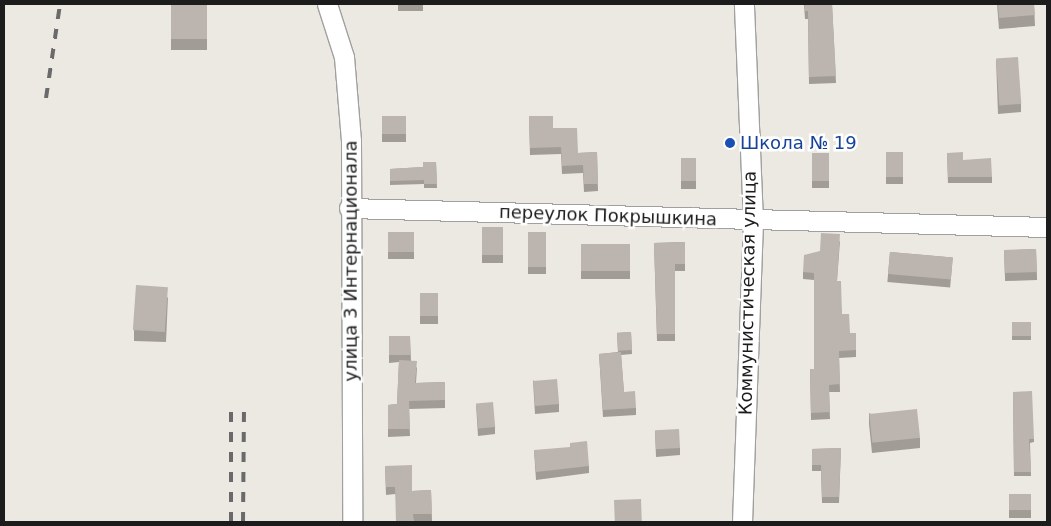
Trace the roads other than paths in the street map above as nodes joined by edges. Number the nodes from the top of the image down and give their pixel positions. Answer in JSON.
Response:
{"nodes":[{"id":1,"x":326,"y":4,"type":"edge"},
{"id":2,"x":744,"y":4,"type":"edge"},
{"id":3,"x":349,"y":208,"type":"junction"},
{"id":4,"x":753,"y":221,"type":"junction"},
{"id":5,"x":1047,"y":227,"type":"edge"},
{"id":6,"x":352,"y":522,"type":"edge"},
{"id":7,"x":742,"y":522,"type":"edge"}],
"edges":[{"from":1,"to":3,"type":"street","name":"улица 3 Интернационала"},
{"from":2,"to":4,"type":"street","name":"Коммунистическая улица"},
{"from":3,"to":4,"type":"street","name":"переулок Покрышкина"},
{"from":3,"to":6,"type":"street","name":"улица 3 Интернационала"},
{"from":4,"to":5,"type":"street","name":"переулок Покрышкина"},
{"from":4,"to":7,"type":"street","name":"Коммунистическая улица"}]}
